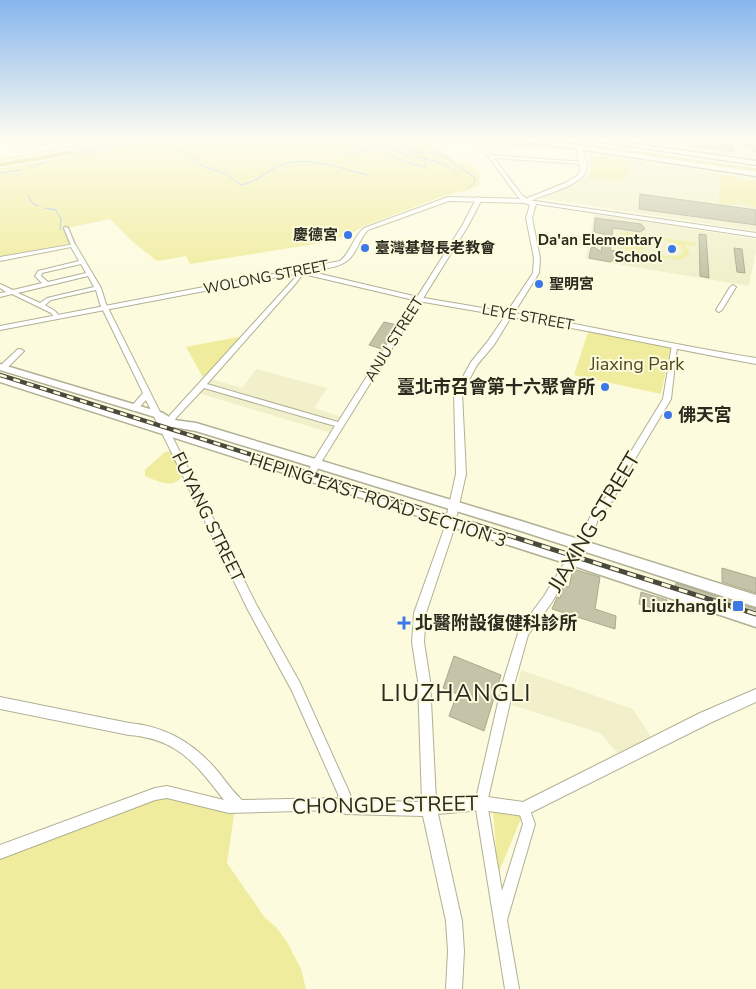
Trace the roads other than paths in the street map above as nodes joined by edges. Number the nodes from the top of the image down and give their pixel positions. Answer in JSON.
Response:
{"nodes":[{"id":1,"x":512,"y":185,"type":"edge"},
{"id":2,"x":562,"y":185,"type":"edge"},
{"id":3,"x":479,"y":200,"type":"junction"},
{"id":4,"x":526,"y":201,"type":"junction"},
{"id":5,"x":66,"y":228,"type":"dead end"},
{"id":6,"x":756,"y":235,"type":"edge"},
{"id":7,"x":74,"y":245,"type":"junction"},
{"id":8,"x":0,"y":259,"type":"edge"},
{"id":9,"x":82,"y":262,"type":"junction"},
{"id":10,"x":301,"y":272,"type":"junction"},
{"id":11,"x":89,"y":274,"type":"junction"},
{"id":12,"x":47,"y":284,"type":"junction"},
{"id":13,"x":0,"y":286,"type":"edge"},
{"id":14,"x":733,"y":287,"type":"dead end"},
{"id":15,"x":98,"y":288,"type":"junction"},
{"id":16,"x":10,"y":292,"type":"junction"},
{"id":17,"x":0,"y":295,"type":"edge"},
{"id":18,"x":418,"y":299,"type":"junction"},
{"id":19,"x":40,"y":306,"type":"junction"},
{"id":20,"x":105,"y":308,"type":"junction"},
{"id":21,"x":719,"y":310,"type":"dead end"},
{"id":22,"x":508,"y":314,"type":"junction"},
{"id":23,"x":57,"y":317,"type":"junction"},
{"id":24,"x":0,"y":328,"type":"edge"},
{"id":25,"x":674,"y":347,"type":"junction"},
{"id":26,"x":20,"y":351,"type":"dead end"},
{"id":27,"x":756,"y":361,"type":"edge"},
{"id":28,"x":1,"y":367,"type":"edge"},
{"id":29,"x":0,"y":379,"type":"edge"},
{"id":30,"x":203,"y":385,"type":"junction"},
{"id":31,"x":148,"y":394,"type":"junction"},
{"id":32,"x":134,"y":408,"type":"junction"},
{"id":33,"x":159,"y":415,"type":"junction"},
{"id":34,"x":340,"y":425,"type":"junction"},
{"id":35,"x":169,"y":427,"type":"junction"},
{"id":36,"x":316,"y":463,"type":"junction"},
{"id":37,"x":310,"y":479,"type":"junction"},
{"id":38,"x":455,"y":505,"type":"junction"},
{"id":39,"x":450,"y":523,"type":"junction"},
{"id":40,"x":582,"y":546,"type":"junction"},
{"id":41,"x":570,"y":560,"type":"junction"},
{"id":42,"x":756,"y":601,"type":"edge"},
{"id":43,"x":756,"y":622,"type":"edge"},
{"id":44,"x":756,"y":695,"type":"edge"},
{"id":45,"x":0,"y":704,"type":"edge"},
{"id":46,"x":481,"y":803,"type":"junction"},
{"id":47,"x":239,"y":806,"type":"junction"},
{"id":48,"x":346,"y":807,"type":"junction"},
{"id":49,"x":429,"y":808,"type":"junction"},
{"id":50,"x":524,"y":809,"type":"junction"},
{"id":51,"x":0,"y":852,"type":"edge"},
{"id":52,"x":502,"y":919,"type":"junction"},
{"id":53,"x":454,"y":989,"type":"edge"},
{"id":54,"x":512,"y":989,"type":"edge"}],
"edges":[{"from":1,"to":4,"type":"street"},
{"from":2,"to":4,"type":"street"},
{"from":3,"to":4,"type":"street","name":"WOLONG STREET"},
{"from":3,"to":10,"type":"street","name":"WOLONG STREET"},
{"from":3,"to":18,"type":"street","name":"ANJU STREET"},
{"from":4,"to":6,"type":"street","name":"WOLONG STREET"},
{"from":4,"to":22,"type":"street"},
{"from":5,"to":7,"type":"street"},
{"from":7,"to":8,"type":"street"},
{"from":7,"to":9,"type":"street"},
{"from":9,"to":11,"type":"street"},
{"from":9,"to":12,"type":"street"},
{"from":10,"to":18,"type":"street","name":"LEYE STREET"},
{"from":10,"to":20,"type":"street","name":"WOLONG STREET"},
{"from":10,"to":30,"type":"street"},
{"from":11,"to":12,"type":"street"},
{"from":11,"to":15,"type":"street"},
{"from":12,"to":16,"type":"street"},
{"from":13,"to":16,"type":"street"},
{"from":14,"to":21,"type":"street"},
{"from":15,"to":19,"type":"street"},
{"from":15,"to":20,"type":"street"},
{"from":16,"to":17,"type":"street"},
{"from":16,"to":19,"type":"street"},
{"from":18,"to":22,"type":"street","name":"LEYE STREET"},
{"from":18,"to":34,"type":"street","name":"ANJU STREET"},
{"from":19,"to":23,"type":"street"},
{"from":20,"to":23,"type":"street","name":"WOLONG STREET"},
{"from":20,"to":31,"type":"street"},
{"from":22,"to":25,"type":"street","name":"LEYE STREET"},
{"from":22,"to":38,"type":"street"},
{"from":23,"to":24,"type":"street","name":"WOLONG STREET"},
{"from":25,"to":27,"type":"street","name":"LEYE STREET"},
{"from":25,"to":40,"type":"street","name":"JIAXING STREET"},
{"from":26,"to":28,"type":"street"},
{"from":28,"to":32,"type":"main road","name":"HEPING EAST ROAD SECTION 3"},
{"from":29,"to":35,"type":"main road","name":"HEPING EAST ROAD SECTION 3"},
{"from":30,"to":34,"type":"street"},
{"from":30,"to":35,"type":"street"},
{"from":31,"to":32,"type":"street"},
{"from":31,"to":33,"type":"street"},
{"from":32,"to":33,"type":"main road","name":"HEPING EAST ROAD SECTION 3"},
{"from":33,"to":35,"type":"main road","name":"HEPING EAST ROAD SECTION 3"},
{"from":34,"to":36,"type":"street","name":"ANJU STREET"},
{"from":35,"to":36,"type":"main road","name":"HEPING EAST ROAD SECTION 3"},
{"from":35,"to":37,"type":"main road","name":"HEPING EAST ROAD SECTION 3"},
{"from":35,"to":48,"type":"street","name":"FUYANG STREET"},
{"from":36,"to":37,"type":"street","name":"ANJU STREET"},
{"from":36,"to":38,"type":"main road","name":"HEPING EAST ROAD SECTION 3"},
{"from":37,"to":39,"type":"main road","name":"HEPING EAST ROAD SECTION 3"},
{"from":38,"to":39,"type":"street"},
{"from":38,"to":40,"type":"main road","name":"HEPING EAST ROAD SECTION 3"},
{"from":39,"to":41,"type":"main road","name":"HEPING EAST ROAD SECTION 3"},
{"from":39,"to":49,"type":"street"},
{"from":40,"to":41,"type":"street","name":"JIAXING STREET"},
{"from":40,"to":42,"type":"main road","name":"HEPING EAST ROAD SECTION 3"},
{"from":41,"to":43,"type":"main road","name":"HEPING EAST ROAD SECTION 3"},
{"from":41,"to":46,"type":"street","name":"JIAXING STREET"},
{"from":44,"to":50,"type":"street"},
{"from":45,"to":47,"type":"street"},
{"from":46,"to":49,"type":"street","name":"CHONGDE STREET"},
{"from":46,"to":50,"type":"street","name":"CHONGDE STREET"},
{"from":46,"to":52,"type":"street","name":"JIAXING STREET"},
{"from":47,"to":48,"type":"street","name":"CHONGDE STREET"},
{"from":47,"to":51,"type":"street","name":"CHONGDE STREET"},
{"from":48,"to":49,"type":"street","name":"CHONGDE STREET"},
{"from":49,"to":53,"type":"street"},
{"from":50,"to":52,"type":"street"},
{"from":52,"to":54,"type":"street","name":"JIAXING STREET"}]}
